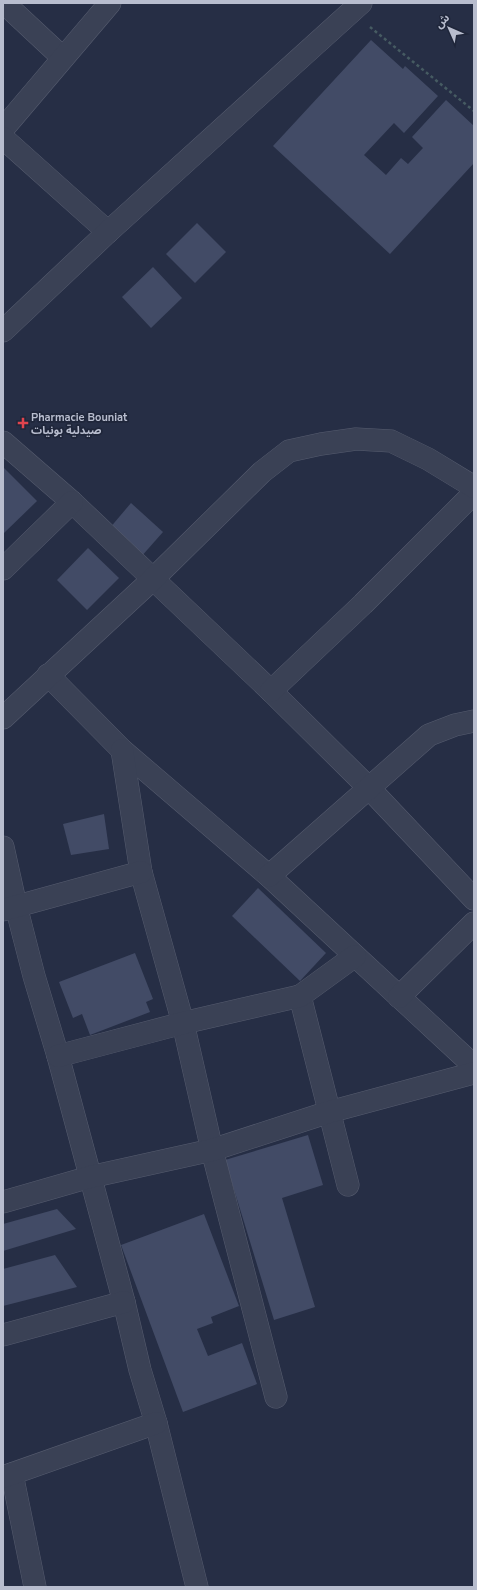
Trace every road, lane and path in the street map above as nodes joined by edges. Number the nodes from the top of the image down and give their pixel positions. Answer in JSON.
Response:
{"nodes":[{"id":1,"x":4,"y":3,"type":"edge"},
{"id":2,"x":110,"y":3,"type":"edge"},
{"id":3,"x":356,"y":7,"type":"edge"},
{"id":4,"x":63,"y":58,"type":"junction"},
{"id":5,"x":474,"y":111,"type":"edge"},
{"id":6,"x":3,"y":129,"type":"edge"},
{"id":7,"x":3,"y":138,"type":"edge"},
{"id":8,"x":108,"y":232,"type":"junction"},
{"id":9,"x":3,"y":331,"type":"edge"},
{"id":10,"x":3,"y":442,"type":"edge"},
{"id":11,"x":474,"y":487,"type":"edge"},
{"id":12,"x":474,"y":494,"type":"edge"},
{"id":13,"x":72,"y":502,"type":"junction"},
{"id":14,"x":3,"y":569,"type":"edge"},
{"id":15,"x":153,"y":579,"type":"junction"},
{"id":16,"x":48,"y":675,"type":"junction"},
{"id":17,"x":271,"y":691,"type":"junction"},
{"id":18,"x":3,"y":718,"type":"edge"},
{"id":19,"x":474,"y":721,"type":"edge"},
{"id":20,"x":122,"y":750,"type":"junction"},
{"id":21,"x":368,"y":787,"type":"junction"},
{"id":22,"x":3,"y":847,"type":"edge"},
{"id":23,"x":141,"y":872,"type":"junction"},
{"id":24,"x":269,"y":876,"type":"junction"},
{"id":25,"x":474,"y":899,"type":"edge"},
{"id":26,"x":9,"y":908,"type":"edge"},
{"id":27,"x":474,"y":923,"type":"edge"},
{"id":28,"x":355,"y":956,"type":"junction"},
{"id":29,"x":300,"y":996,"type":"junction"},
{"id":30,"x":398,"y":997,"type":"junction"},
{"id":31,"x":183,"y":1023,"type":"junction"},
{"id":32,"x":58,"y":1056,"type":"junction"},
{"id":33,"x":474,"y":1066,"type":"edge"},
{"id":34,"x":474,"y":1073,"type":"edge"},
{"id":35,"x":329,"y":1112,"type":"junction"},
{"id":36,"x":212,"y":1150,"type":"junction"},
{"id":37,"x":90,"y":1177,"type":"junction"},
{"id":38,"x":348,"y":1185,"type":"dead end"},
{"id":39,"x":3,"y":1202,"type":"edge"},
{"id":40,"x":124,"y":1302,"type":"junction"},
{"id":41,"x":3,"y":1335,"type":"edge"},
{"id":42,"x":276,"y":1397,"type":"dead end"},
{"id":43,"x":156,"y":1423,"type":"junction"},
{"id":44,"x":7,"y":1475,"type":"edge"},
{"id":45,"x":35,"y":1587,"type":"edge"},
{"id":46,"x":197,"y":1587,"type":"edge"}],
"edges":[{"from":1,"to":4,"type":"street"},
{"from":2,"to":4,"type":"street"},
{"from":3,"to":5,"type":"path"},
{"from":3,"to":8,"type":"street"},
{"from":4,"to":6,"type":"street"},
{"from":7,"to":8,"type":"street"},
{"from":8,"to":9,"type":"street"},
{"from":10,"to":13,"type":"street"},
{"from":11,"to":15,"type":"street"},
{"from":12,"to":17,"type":"street"},
{"from":13,"to":14,"type":"street"},
{"from":13,"to":15,"type":"street"},
{"from":15,"to":16,"type":"street"},
{"from":15,"to":17,"type":"street"},
{"from":16,"to":18,"type":"street"},
{"from":16,"to":20,"type":"street"},
{"from":17,"to":21,"type":"street"},
{"from":19,"to":21,"type":"street"},
{"from":20,"to":23,"type":"street"},
{"from":20,"to":24,"type":"street"},
{"from":21,"to":24,"type":"street"},
{"from":21,"to":25,"type":"street"},
{"from":22,"to":26,"type":"street"},
{"from":23,"to":26,"type":"street"},
{"from":23,"to":31,"type":"street"},
{"from":24,"to":28,"type":"street"},
{"from":26,"to":32,"type":"street"},
{"from":27,"to":30,"type":"street"},
{"from":28,"to":29,"type":"street"},
{"from":28,"to":30,"type":"street"},
{"from":29,"to":31,"type":"street"},
{"from":29,"to":35,"type":"street"},
{"from":30,"to":33,"type":"street"},
{"from":31,"to":32,"type":"street"},
{"from":31,"to":36,"type":"street"},
{"from":32,"to":37,"type":"street"},
{"from":34,"to":35,"type":"street"},
{"from":35,"to":36,"type":"street"},
{"from":35,"to":38,"type":"street"},
{"from":36,"to":37,"type":"street"},
{"from":36,"to":42,"type":"street"},
{"from":37,"to":39,"type":"street"},
{"from":37,"to":40,"type":"street"},
{"from":40,"to":41,"type":"street"},
{"from":40,"to":43,"type":"street"},
{"from":43,"to":44,"type":"street"},
{"from":43,"to":46,"type":"street"},
{"from":44,"to":45,"type":"street"}]}
